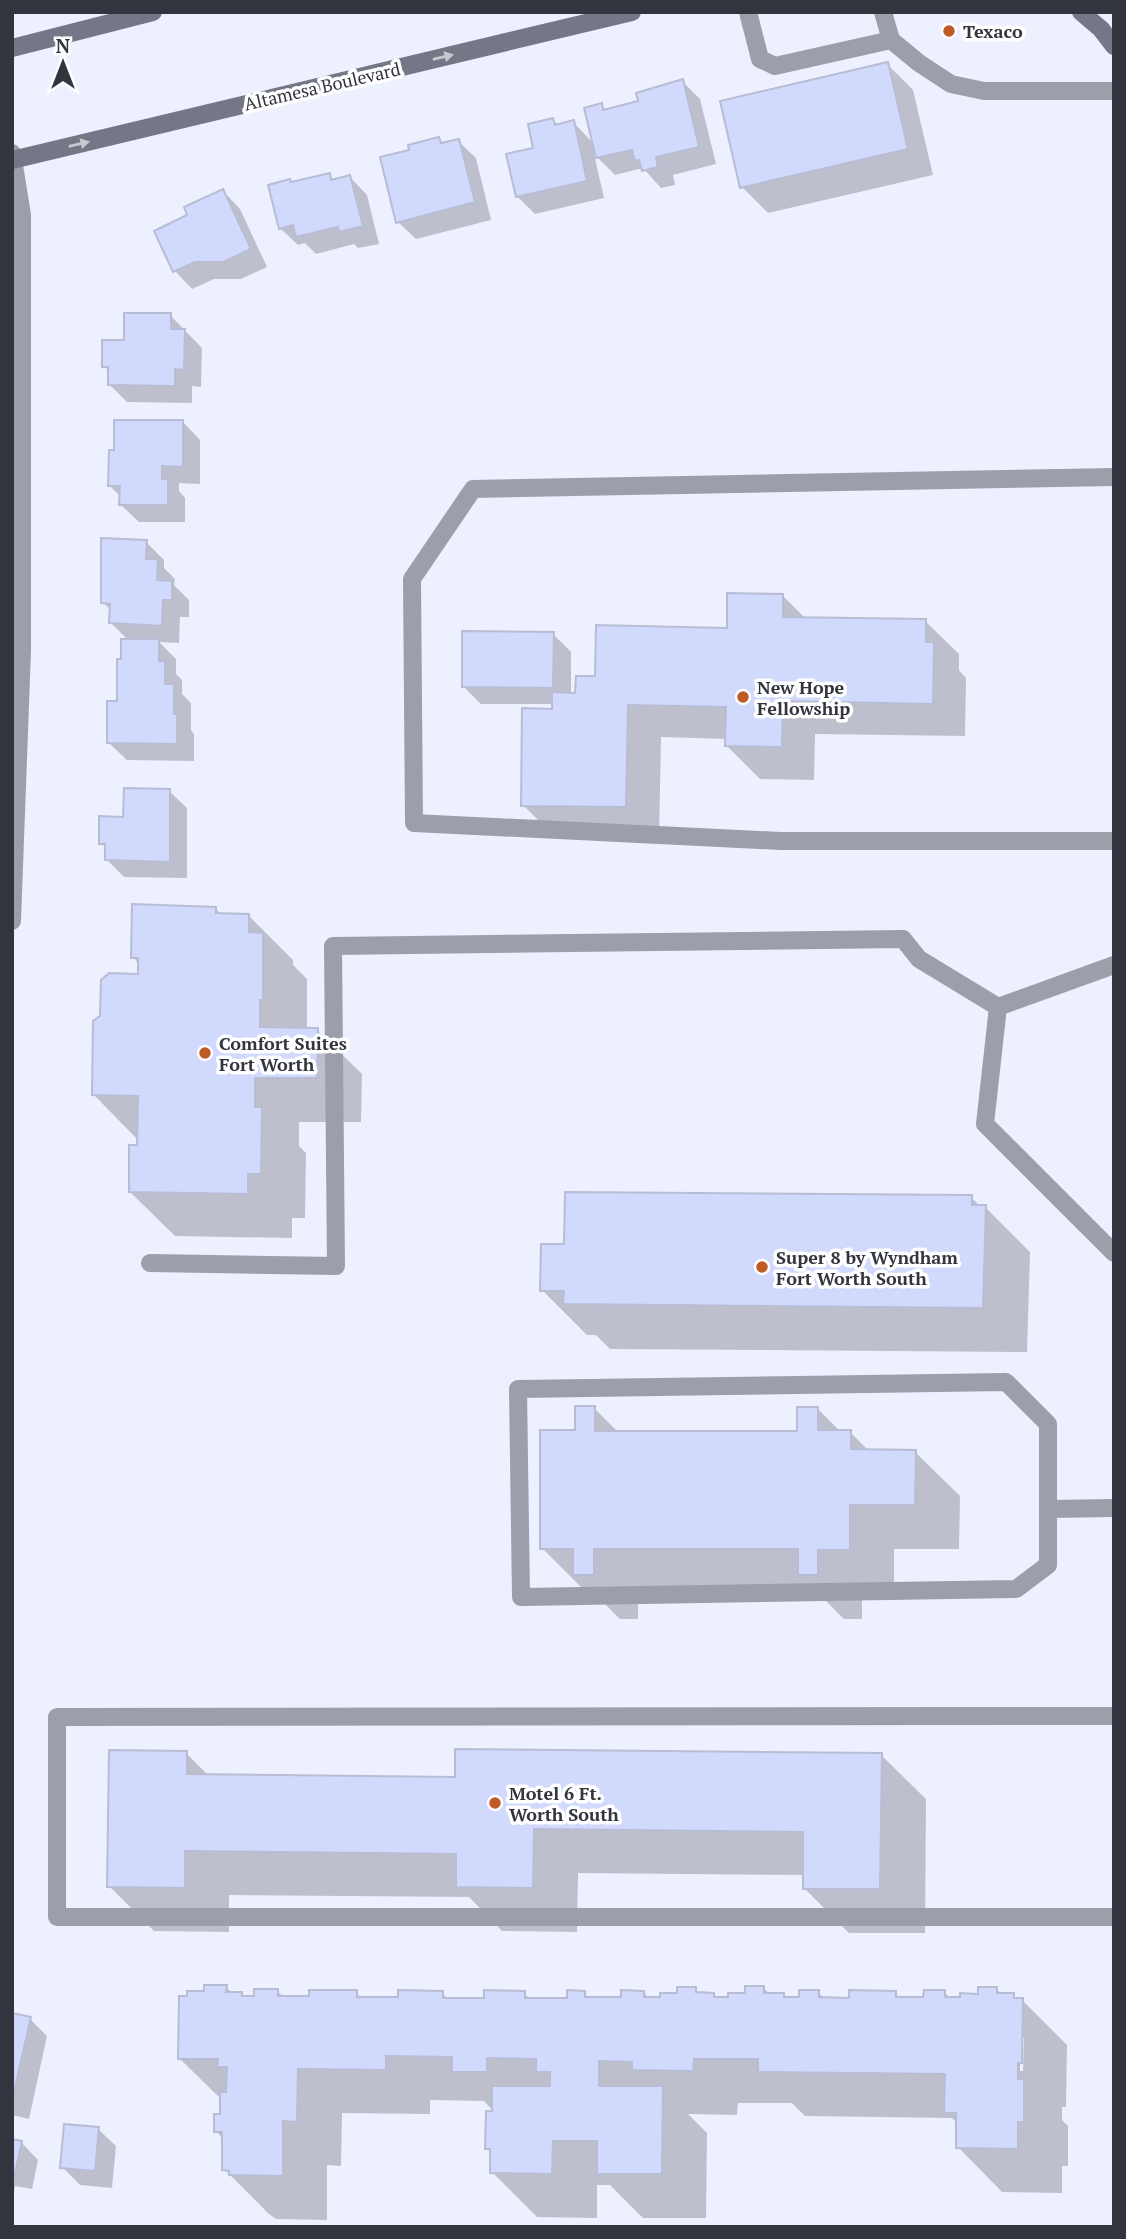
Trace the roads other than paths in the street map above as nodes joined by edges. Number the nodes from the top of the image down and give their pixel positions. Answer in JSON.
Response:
{"nodes":[{"id":1,"x":153,"y":12,"type":"edge"},
{"id":2,"x":632,"y":12,"type":"edge"},
{"id":3,"x":748,"y":12,"type":"edge"},
{"id":4,"x":883,"y":12,"type":"edge"},
{"id":5,"x":1081,"y":12,"type":"edge"},
{"id":6,"x":596,"y":16,"type":"edge"},
{"id":7,"x":891,"y":40,"type":"junction"},
{"id":8,"x":1114,"y":46,"type":"edge"},
{"id":9,"x":12,"y":48,"type":"edge"},
{"id":10,"x":1114,"y":91,"type":"edge"},
{"id":11,"x":13,"y":158,"type":"edge"},
{"id":12,"x":1114,"y":477,"type":"edge"},
{"id":13,"x":17,"y":650,"type":"edge"},
{"id":14,"x":1114,"y":841,"type":"edge"},
{"id":15,"x":12,"y":921,"type":"edge"},
{"id":16,"x":1114,"y":965,"type":"edge"},
{"id":17,"x":998,"y":1007,"type":"junction"},
{"id":18,"x":1114,"y":1253,"type":"edge"},
{"id":19,"x":150,"y":1264,"type":"dead end"},
{"id":20,"x":1114,"y":1508,"type":"edge"},
{"id":21,"x":1048,"y":1509,"type":"junction"},
{"id":22,"x":1114,"y":1716,"type":"edge"},
{"id":23,"x":1114,"y":1917,"type":"edge"}],
"edges":[{"from":1,"to":9,"type":"main road"},
{"from":2,"to":6,"type":"main road","name":"Altamesa Boulevard"},
{"from":3,"to":7,"type":"street"},
{"from":4,"to":7,"type":"street"},
{"from":5,"to":8,"type":"main road"},
{"from":11,"to":6,"type":"main road","name":"Altamesa Boulevard","one_way":true},
{"from":7,"to":10,"type":"street"},
{"from":11,"to":13,"type":"street"},
{"from":12,"to":14,"type":"street"},
{"from":13,"to":15,"type":"street"},
{"from":16,"to":17,"type":"street"},
{"from":17,"to":18,"type":"street"},
{"from":17,"to":19,"type":"street"},
{"from":20,"to":21,"type":"street"},
{"from":21,"to":21,"type":"street"},
{"from":22,"to":23,"type":"street"}]}
